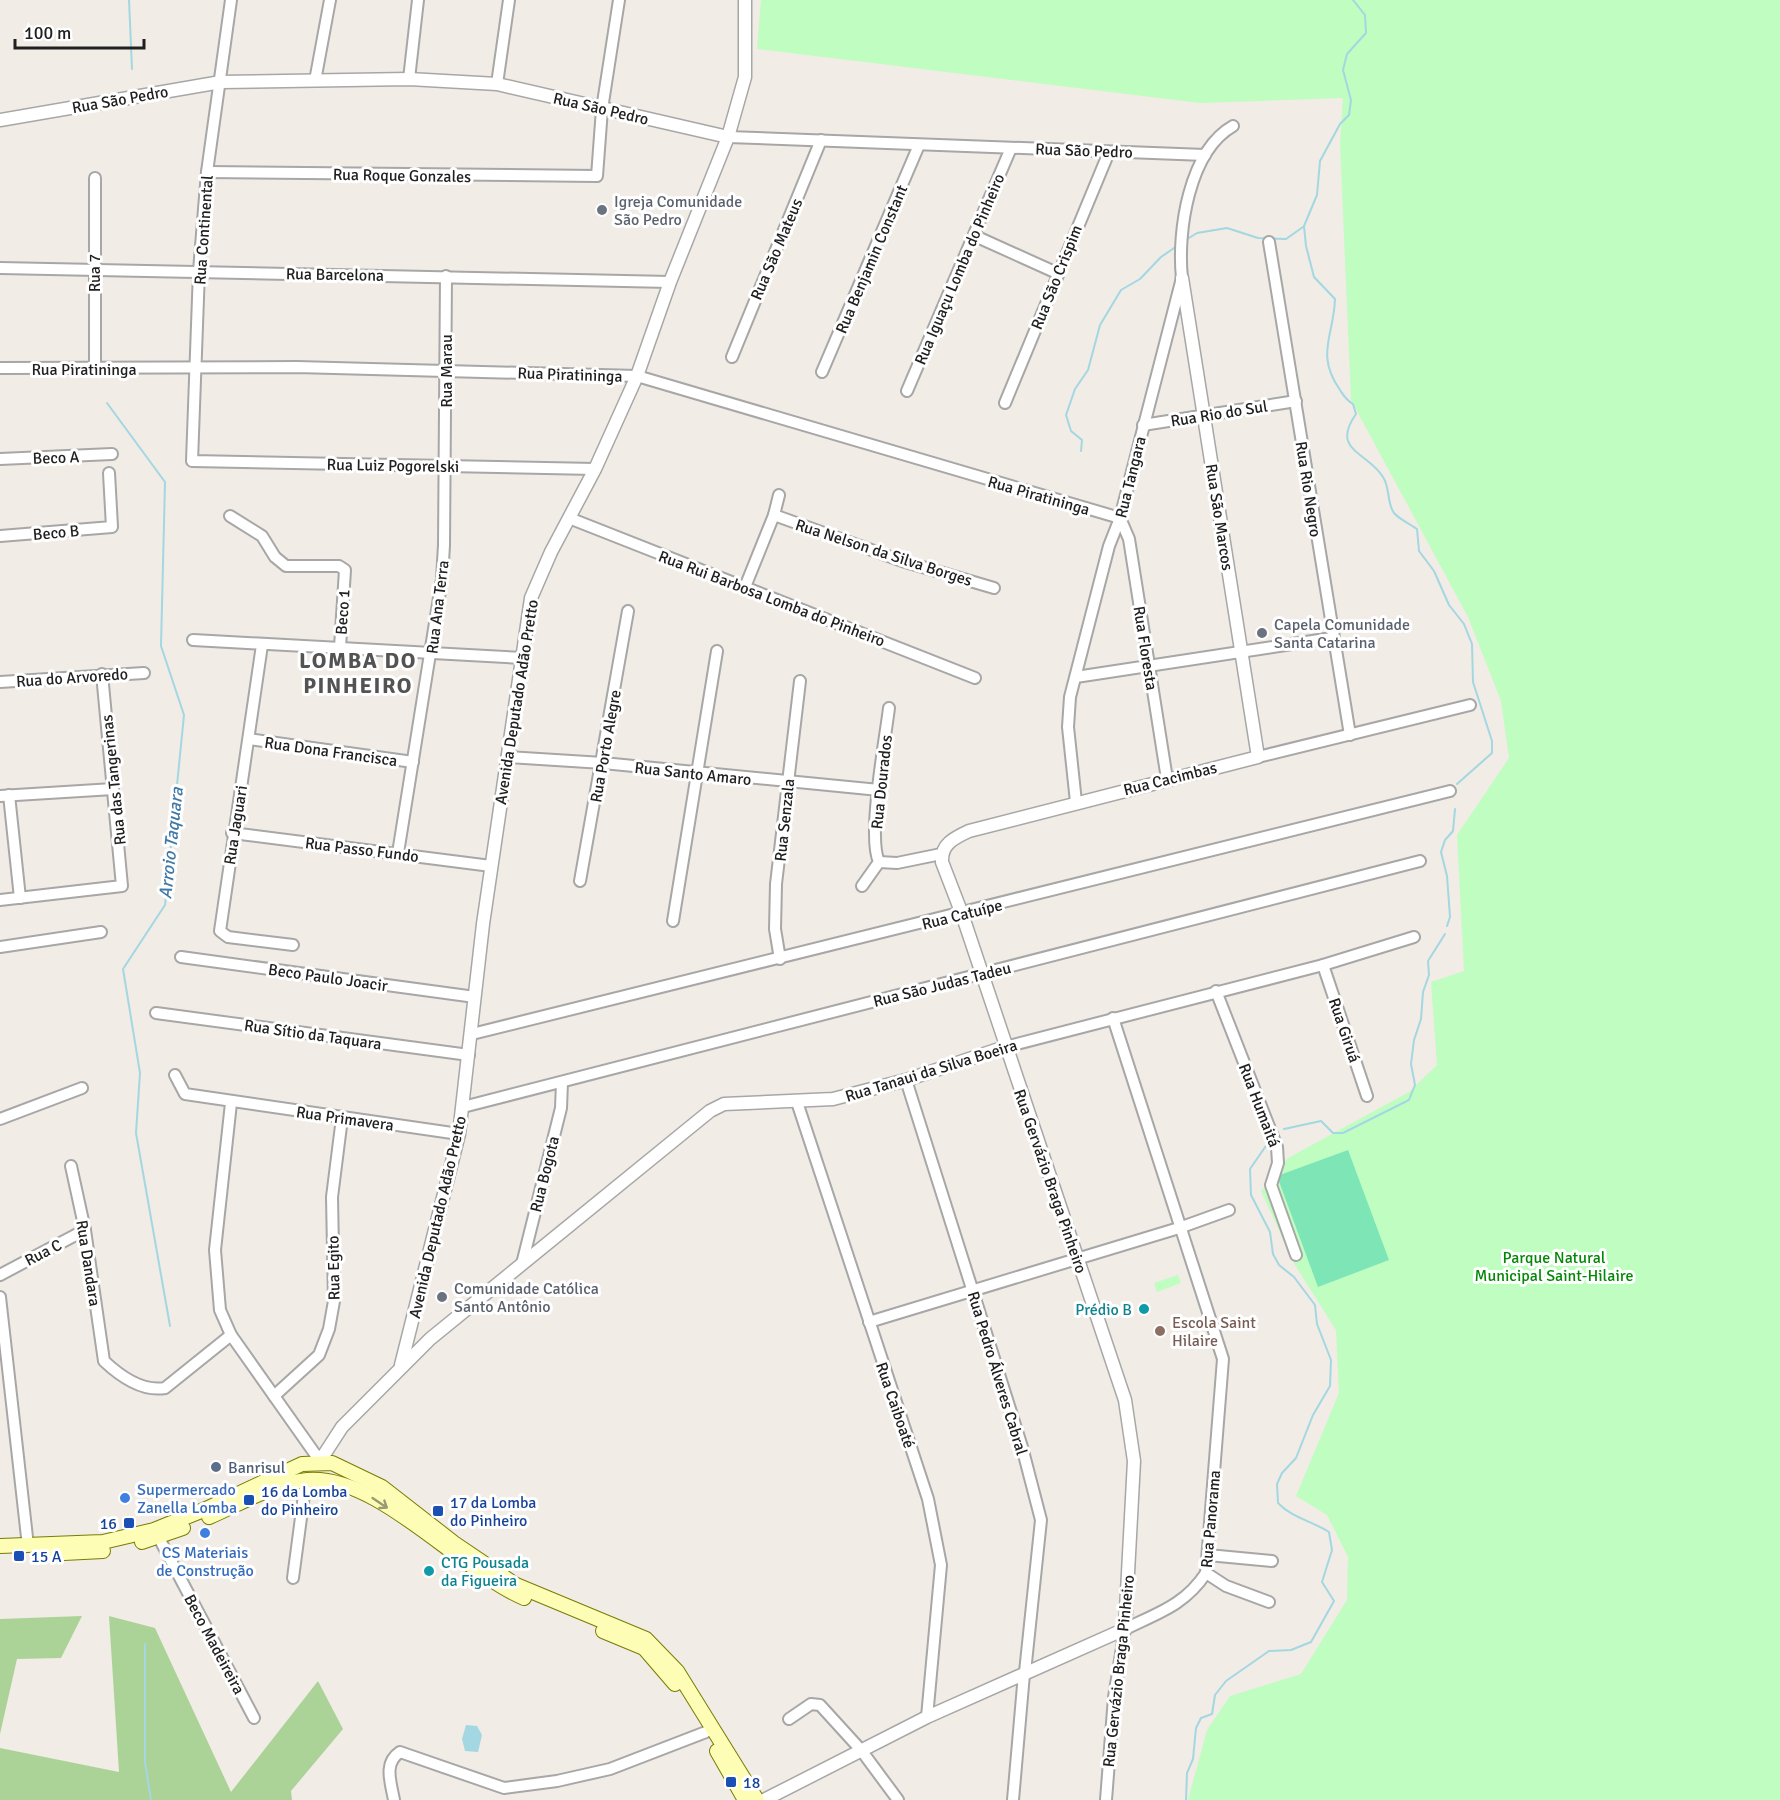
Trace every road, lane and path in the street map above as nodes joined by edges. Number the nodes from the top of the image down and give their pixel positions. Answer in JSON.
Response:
{"nodes":[{"id":1,"x":231,"y":0,"type":"edge"},
{"id":2,"x":330,"y":0,"type":"edge"},
{"id":3,"x":418,"y":0,"type":"edge"},
{"id":4,"x":509,"y":0,"type":"edge"},
{"id":5,"x":619,"y":0,"type":"edge"},
{"id":6,"x":745,"y":0,"type":"edge"},
{"id":7,"x":409,"y":79,"type":"junction"},
{"id":8,"x":315,"y":81,"type":"junction"},
{"id":9,"x":221,"y":82,"type":"junction"},
{"id":10,"x":498,"y":84,"type":"junction"},
{"id":11,"x":603,"y":109,"type":"junction"},
{"id":12,"x":0,"y":120,"type":"edge"},
{"id":13,"x":1233,"y":126,"type":"dead end"},
{"id":14,"x":728,"y":138,"type":"junction"},
{"id":15,"x":821,"y":140,"type":"junction"},
{"id":16,"x":919,"y":145,"type":"junction"},
{"id":17,"x":1011,"y":148,"type":"junction"},
{"id":18,"x":1109,"y":152,"type":"junction"},
{"id":19,"x":1205,"y":155,"type":"junction"},
{"id":20,"x":207,"y":172,"type":"junction"},
{"id":21,"x":94,"y":178,"type":"dead end"},
{"id":22,"x":975,"y":237,"type":"junction"},
{"id":23,"x":1269,"y":242,"type":"dead end"},
{"id":24,"x":0,"y":268,"type":"edge"},
{"id":25,"x":93,"y":268,"type":"junction"},
{"id":26,"x":199,"y":271,"type":"junction"},
{"id":27,"x":1057,"y":273,"type":"junction"},
{"id":28,"x":446,"y":276,"type":"junction"},
{"id":29,"x":1182,"y":278,"type":"junction"},
{"id":30,"x":670,"y":282,"type":"junction"},
{"id":31,"x":732,"y":357,"type":"dead end"},
{"id":32,"x":0,"y":368,"type":"edge"},
{"id":33,"x":197,"y":368,"type":"junction"},
{"id":34,"x":95,"y":369,"type":"junction"},
{"id":35,"x":447,"y":370,"type":"junction"},
{"id":36,"x":822,"y":372,"type":"dead end"},
{"id":37,"x":637,"y":376,"type":"junction"},
{"id":38,"x":907,"y":391,"type":"dead end"},
{"id":39,"x":1296,"y":401,"type":"junction"},
{"id":40,"x":1005,"y":403,"type":"dead end"},
{"id":41,"x":1204,"y":416,"type":"junction"},
{"id":42,"x":1143,"y":425,"type":"junction"},
{"id":43,"x":112,"y":454,"type":"dead end"},
{"id":44,"x":0,"y":459,"type":"edge"},
{"id":45,"x":192,"y":461,"type":"joint"},
{"id":46,"x":445,"y":467,"type":"junction"},
{"id":47,"x":595,"y":469,"type":"junction"},
{"id":48,"x":109,"y":474,"type":"dead end"},
{"id":49,"x":779,"y":495,"type":"dead end"},
{"id":50,"x":774,"y":514,"type":"junction"},
{"id":51,"x":230,"y":516,"type":"dead end"},
{"id":52,"x":569,"y":518,"type":"junction"},
{"id":53,"x":1120,"y":518,"type":"junction"},
{"id":54,"x":0,"y":536,"type":"edge"},
{"id":55,"x":745,"y":587,"type":"junction"},
{"id":56,"x":994,"y":588,"type":"dead end"},
{"id":57,"x":628,"y":611,"type":"dead end"},
{"id":58,"x":1332,"y":638,"type":"junction"},
{"id":59,"x":193,"y":640,"type":"dead end"},
{"id":60,"x":262,"y":645,"type":"junction"},
{"id":61,"x":340,"y":647,"type":"junction"},
{"id":62,"x":717,"y":651,"type":"dead end"},
{"id":63,"x":1242,"y":651,"type":"junction"},
{"id":64,"x":432,"y":653,"type":"junction"},
{"id":65,"x":523,"y":658,"type":"junction"},
{"id":66,"x":1149,"y":666,"type":"junction"},
{"id":67,"x":144,"y":673,"type":"dead end"},
{"id":68,"x":102,"y":674,"type":"junction"},
{"id":69,"x":1076,"y":677,"type":"junction"},
{"id":70,"x":975,"y":678,"type":"dead end"},
{"id":71,"x":800,"y":681,"type":"dead end"},
{"id":72,"x":0,"y":682,"type":"edge"},
{"id":73,"x":1470,"y":705,"type":"dead end"},
{"id":74,"x":889,"y":708,"type":"dead end"},
{"id":75,"x":1350,"y":735,"type":"junction"},
{"id":76,"x":249,"y":739,"type":"junction"},
{"id":77,"x":507,"y":757,"type":"junction"},
{"id":78,"x":1257,"y":757,"type":"junction"},
{"id":79,"x":413,"y":762,"type":"junction"},
{"id":80,"x":603,"y":763,"type":"junction"},
{"id":81,"x":696,"y":774,"type":"junction"},
{"id":82,"x":1167,"y":779,"type":"junction"},
{"id":83,"x":788,"y":782,"type":"junction"},
{"id":84,"x":113,"y":789,"type":"junction"},
{"id":85,"x":879,"y":790,"type":"junction"},
{"id":86,"x":1450,"y":791,"type":"dead end"},
{"id":87,"x":5,"y":796,"type":"edge"},
{"id":88,"x":1076,"y":802,"type":"junction"},
{"id":89,"x":232,"y":833,"type":"junction"},
{"id":90,"x":398,"y":853,"type":"junction"},
{"id":91,"x":941,"y":854,"type":"junction"},
{"id":92,"x":1420,"y":861,"type":"dead end"},
{"id":93,"x":879,"y":862,"type":"junction"},
{"id":94,"x":491,"y":866,"type":"junction"},
{"id":95,"x":580,"y":881,"type":"dead end"},
{"id":96,"x":862,"y":885,"type":"dead end"},
{"id":97,"x":20,"y":898,"type":"junction"},
{"id":98,"x":0,"y":900,"type":"edge"},
{"id":99,"x":962,"y":914,"type":"junction"},
{"id":100,"x":673,"y":921,"type":"dead end"},
{"id":101,"x":101,"y":932,"type":"dead end"},
{"id":102,"x":1414,"y":938,"type":"dead end"},
{"id":103,"x":293,"y":945,"type":"dead end"},
{"id":104,"x":0,"y":947,"type":"edge"},
{"id":105,"x":182,"y":957,"type":"dead end"},
{"id":106,"x":780,"y":959,"type":"junction"},
{"id":107,"x":1323,"y":965,"type":"junction"},
{"id":108,"x":982,"y":974,"type":"junction"},
{"id":109,"x":1216,"y":991,"type":"junction"},
{"id":110,"x":475,"y":997,"type":"junction"},
{"id":111,"x":156,"y":1013,"type":"dead end"},
{"id":112,"x":1113,"y":1018,"type":"junction"},
{"id":113,"x":472,"y":1034,"type":"junction"},
{"id":114,"x":1005,"y":1047,"type":"junction"},
{"id":115,"x":469,"y":1054,"type":"junction"},
{"id":116,"x":175,"y":1076,"type":"dead end"},
{"id":117,"x":906,"y":1080,"type":"junction"},
{"id":118,"x":562,"y":1082,"type":"junction"},
{"id":119,"x":82,"y":1088,"type":"dead end"},
{"id":120,"x":1367,"y":1096,"type":"dead end"},
{"id":121,"x":796,"y":1102,"type":"junction"},
{"id":122,"x":231,"y":1103,"type":"junction"},
{"id":123,"x":464,"y":1107,"type":"junction"},
{"id":124,"x":342,"y":1118,"type":"junction"},
{"id":125,"x":0,"y":1119,"type":"edge"},
{"id":126,"x":459,"y":1134,"type":"junction"},
{"id":127,"x":71,"y":1166,"type":"dead end"},
{"id":128,"x":1229,"y":1210,"type":"dead end"},
{"id":129,"x":1179,"y":1228,"type":"junction"},
{"id":130,"x":85,"y":1230,"type":"junction"},
{"id":131,"x":1296,"y":1255,"type":"dead end"},
{"id":132,"x":1077,"y":1259,"type":"junction"},
{"id":133,"x":522,"y":1264,"type":"junction"},
{"id":134,"x":0,"y":1275,"type":"edge"},
{"id":135,"x":973,"y":1292,"type":"junction"},
{"id":136,"x":0,"y":1297,"type":"edge"},
{"id":137,"x":868,"y":1322,"type":"junction"},
{"id":138,"x":231,"y":1335,"type":"junction"},
{"id":139,"x":401,"y":1365,"type":"junction"},
{"id":140,"x":274,"y":1396,"type":"junction"},
{"id":141,"x":326,"y":1462,"type":"junction"},
{"id":142,"x":302,"y":1464,"type":"junction"},
{"id":143,"x":306,"y":1480,"type":"junction"},
{"id":144,"x":326,"y":1480,"type":"junction"},
{"id":145,"x":159,"y":1538,"type":"junction"},
{"id":146,"x":0,"y":1546,"type":"edge"},
{"id":147,"x":28,"y":1546,"type":"junction"},
{"id":148,"x":0,"y":1555,"type":"edge"},
{"id":149,"x":1208,"y":1556,"type":"junction"},
{"id":150,"x":1272,"y":1561,"type":"dead end"},
{"id":151,"x":1206,"y":1573,"type":"junction"},
{"id":152,"x":293,"y":1578,"type":"dead end"},
{"id":153,"x":1269,"y":1602,"type":"dead end"},
{"id":154,"x":1125,"y":1629,"type":"junction"},
{"id":155,"x":1024,"y":1673,"type":"junction"},
{"id":156,"x":927,"y":1717,"type":"junction"},
{"id":157,"x":254,"y":1718,"type":"dead end"},
{"id":158,"x":789,"y":1719,"type":"dead end"},
{"id":159,"x":706,"y":1732,"type":"junction"},
{"id":160,"x":861,"y":1750,"type":"junction"},
{"id":161,"x":394,"y":1800,"type":"edge"},
{"id":162,"x":745,"y":1800,"type":"edge"},
{"id":163,"x":757,"y":1800,"type":"edge"},
{"id":164,"x":764,"y":1800,"type":"edge"},
{"id":165,"x":898,"y":1800,"type":"edge"},
{"id":166,"x":1012,"y":1800,"type":"edge"},
{"id":167,"x":1106,"y":1800,"type":"edge"}],
"edges":[{"from":1,"to":9,"type":"street","name":"Rua Continental"},
{"from":2,"to":8,"type":"street"},
{"from":3,"to":7,"type":"street"},
{"from":4,"to":10,"type":"street"},
{"from":5,"to":11,"type":"street"},
{"from":6,"to":14,"type":"street","name":"Avenida Deputado Adão Pretto"},
{"from":7,"to":8,"type":"street","name":"Rua São Pedro"},
{"from":7,"to":10,"type":"street","name":"Rua São Pedro"},
{"from":8,"to":9,"type":"street","name":"Rua São Pedro"},
{"from":9,"to":12,"type":"street","name":"Rua São Pedro"},
{"from":9,"to":20,"type":"street","name":"Rua Continental"},
{"from":10,"to":11,"type":"street","name":"Rua São Pedro"},
{"from":11,"to":14,"type":"street","name":"Rua São Pedro"},
{"from":11,"to":20,"type":"street","name":"Rua Roque Gonzales"},
{"from":13,"to":19,"type":"street","name":"Rua Tangara"},
{"from":14,"to":15,"type":"street","name":"Rua São Pedro"},
{"from":14,"to":30,"type":"street","name":"Avenida Deputado Adão Pretto"},
{"from":15,"to":16,"type":"street","name":"Rua São Pedro"},
{"from":15,"to":31,"type":"street","name":"Rua São Mateus"},
{"from":16,"to":17,"type":"street","name":"Rua São Pedro"},
{"from":16,"to":36,"type":"street","name":"Rua Benjamin Constant"},
{"from":17,"to":18,"type":"street","name":"Rua São Pedro"},
{"from":17,"to":22,"type":"street","name":"Rua Iguaçu Lomba do Pinheiro"},
{"from":18,"to":19,"type":"street","name":"Rua São Pedro"},
{"from":18,"to":27,"type":"street","name":"Rua São Crispim"},
{"from":19,"to":29,"type":"street","name":"Rua Tangara"},
{"from":20,"to":26,"type":"street","name":"Rua Continental"},
{"from":21,"to":25,"type":"street","name":"Rua 7"},
{"from":22,"to":27,"type":"street"},
{"from":22,"to":38,"type":"street","name":"Rua Iguaçu Lomba do Pinheiro"},
{"from":23,"to":39,"type":"street","name":"Rua Rio Negro"},
{"from":24,"to":25,"type":"street","name":"Rua Barcelona"},
{"from":25,"to":26,"type":"street","name":"Rua Barcelona"},
{"from":25,"to":34,"type":"street","name":"Rua 7"},
{"from":26,"to":28,"type":"street","name":"Rua Barcelona"},
{"from":26,"to":33,"type":"street","name":"Rua Continental"},
{"from":27,"to":40,"type":"street","name":"Rua São Crispim"},
{"from":28,"to":30,"type":"street","name":"Rua Barcelona"},
{"from":28,"to":35,"type":"street","name":"Rua Marau"},
{"from":29,"to":41,"type":"street","name":"Rua São Marcos"},
{"from":29,"to":42,"type":"street","name":"Rua Tangara"},
{"from":30,"to":37,"type":"street","name":"Avenida Deputado Adão Pretto"},
{"from":32,"to":34,"type":"street","name":"Rua Piratininga"},
{"from":33,"to":34,"type":"street","name":"Rua Piratininga"},
{"from":33,"to":35,"type":"street","name":"Rua Piratininga"},
{"from":33,"to":45,"type":"street","name":"Rua Continental"},
{"from":35,"to":37,"type":"street","name":"Rua Piratininga"},
{"from":35,"to":46,"type":"street","name":"Rua Marau"},
{"from":37,"to":47,"type":"street","name":"Avenida Deputado Adão Pretto"},
{"from":37,"to":53,"type":"street","name":"Rua Piratininga"},
{"from":39,"to":41,"type":"street","name":"Rua Rio do Sul"},
{"from":39,"to":58,"type":"street","name":"Rua Rio Negro"},
{"from":41,"to":42,"type":"street","name":"Rua Rio do Sul"},
{"from":41,"to":63,"type":"street","name":"Rua São Marcos"},
{"from":42,"to":53,"type":"street","name":"Rua Tangara"},
{"from":43,"to":44,"type":"street","name":"Beco A"},
{"from":45,"to":46,"type":"street","name":"Rua Luiz Pogorelski"},
{"from":46,"to":47,"type":"street","name":"Rua Luiz Pogorelski"},
{"from":46,"to":64,"type":"street","name":"Rua Ana Terra"},
{"from":47,"to":52,"type":"street","name":"Avenida Deputado Adão Pretto"},
{"from":48,"to":54,"type":"street","name":"Beco B"},
{"from":49,"to":50,"type":"street"},
{"from":50,"to":55,"type":"street"},
{"from":50,"to":56,"type":"street","name":"Rua Nelson da Silva Borges"},
{"from":51,"to":61,"type":"street","name":"Beco 1"},
{"from":52,"to":55,"type":"street","name":"Rua Rui Barbosa Lomba do Pinheiro"},
{"from":52,"to":65,"type":"street","name":"Avenida Deputado Adão Pretto"},
{"from":53,"to":66,"type":"street","name":"Rua Floresta"},
{"from":53,"to":69,"type":"street","name":"Rua Tangara"},
{"from":55,"to":70,"type":"street","name":"Rua Rui Barbosa Lomba do Pinheiro"},
{"from":57,"to":80,"type":"street","name":"Rua Porto Alegre"},
{"from":58,"to":63,"type":"street"},
{"from":58,"to":75,"type":"street","name":"Rua Rio Negro"},
{"from":59,"to":60,"type":"street"},
{"from":60,"to":61,"type":"street"},
{"from":60,"to":76,"type":"street","name":"Rua Jaguari"},
{"from":61,"to":64,"type":"street"},
{"from":62,"to":81,"type":"street"},
{"from":63,"to":66,"type":"street"},
{"from":63,"to":78,"type":"street","name":"Rua São Marcos"},
{"from":64,"to":65,"type":"street"},
{"from":64,"to":79,"type":"street","name":"Rua Ana Terra"},
{"from":65,"to":77,"type":"street","name":"Avenida Deputado Adão Pretto"},
{"from":66,"to":69,"type":"street"},
{"from":66,"to":82,"type":"street","name":"Rua Floresta"},
{"from":67,"to":68,"type":"street","name":"Rua do Arvoredo"},
{"from":68,"to":72,"type":"street","name":"Rua do Arvoredo"},
{"from":68,"to":84,"type":"street","name":"Rua das Tangerinas"},
{"from":69,"to":88,"type":"street","name":"Rua Tangara"},
{"from":71,"to":83,"type":"street","name":"Rua Senzala"},
{"from":73,"to":75,"type":"street","name":"Rua Cacimbas"},
{"from":74,"to":85,"type":"street","name":"Rua Dourados"},
{"from":75,"to":78,"type":"street","name":"Rua Cacimbas"},
{"from":76,"to":79,"type":"street","name":"Rua Dona Francisca"},
{"from":76,"to":89,"type":"street","name":"Rua Jaguari"},
{"from":77,"to":80,"type":"street","name":"Rua Santo Amaro"},
{"from":77,"to":94,"type":"street","name":"Avenida Deputado Adão Pretto"},
{"from":78,"to":82,"type":"street","name":"Rua Cacimbas"},
{"from":79,"to":90,"type":"street","name":"Rua Ana Terra"},
{"from":80,"to":81,"type":"street","name":"Rua Santo Amaro"},
{"from":80,"to":95,"type":"street","name":"Rua Porto Alegre"},
{"from":81,"to":83,"type":"street","name":"Rua Santo Amaro"},
{"from":81,"to":100,"type":"street"},
{"from":82,"to":88,"type":"street","name":"Rua Cacimbas"},
{"from":83,"to":85,"type":"street","name":"Rua Santo Amaro"},
{"from":83,"to":106,"type":"street","name":"Rua Senzala"},
{"from":84,"to":87,"type":"street"},
{"from":84,"to":97,"type":"street","name":"Rua das Tangerinas"},
{"from":85,"to":93,"type":"street","name":"Rua Dourados"},
{"from":86,"to":99,"type":"street","name":"Rua Catuípe"},
{"from":87,"to":97,"type":"street"},
{"from":88,"to":91,"type":"street","name":"Rua Cacimbas"},
{"from":89,"to":90,"type":"street","name":"Rua Passo Fundo"},
{"from":89,"to":103,"type":"street","name":"Rua Jaguari"},
{"from":90,"to":94,"type":"street","name":"Rua Passo Fundo"},
{"from":91,"to":93,"type":"street"},
{"from":91,"to":99,"type":"street","name":"Rua Gervázio Braga Pinheiro"},
{"from":92,"to":108,"type":"street","name":"Rua São Judas Tadeu"},
{"from":93,"to":96,"type":"street"},
{"from":94,"to":110,"type":"street","name":"Avenida Deputado Adão Pretto"},
{"from":97,"to":98,"type":"street"},
{"from":99,"to":106,"type":"street","name":"Rua Catuípe"},
{"from":99,"to":108,"type":"street","name":"Rua Gervázio Braga Pinheiro"},
{"from":101,"to":104,"type":"street"},
{"from":102,"to":107,"type":"street","name":"Rua Tanaui da Silva Boeira"},
{"from":105,"to":110,"type":"street","name":"Beco Paulo Joacir"},
{"from":106,"to":113,"type":"street","name":"Rua Catuípe"},
{"from":107,"to":109,"type":"street","name":"Rua Tanaui da Silva Boeira"},
{"from":107,"to":120,"type":"street","name":"Rua Giruá"},
{"from":108,"to":114,"type":"street","name":"Rua Gervázio Braga Pinheiro"},
{"from":108,"to":118,"type":"street","name":"Rua São Judas Tadeu"},
{"from":109,"to":112,"type":"street","name":"Rua Tanaui da Silva Boeira"},
{"from":109,"to":131,"type":"street","name":"Rua Humaitá"},
{"from":110,"to":113,"type":"street","name":"Avenida Deputado Adão Pretto"},
{"from":111,"to":115,"type":"street","name":"Rua Sítio da Taquara"},
{"from":112,"to":114,"type":"street","name":"Rua Tanaui da Silva Boeira"},
{"from":112,"to":129,"type":"street","name":"Rua Panorama"},
{"from":113,"to":115,"type":"street","name":"Avenida Deputado Adão Pretto"},
{"from":114,"to":117,"type":"street","name":"Rua Tanaui da Silva Boeira"},
{"from":114,"to":132,"type":"street","name":"Rua Gervázio Braga Pinheiro"},
{"from":115,"to":123,"type":"street","name":"Avenida Deputado Adão Pretto"},
{"from":116,"to":122,"type":"street","name":"Rua Primavera"},
{"from":117,"to":121,"type":"street","name":"Rua Tanaui da Silva Boeira"},
{"from":117,"to":135,"type":"street","name":"Rua Pedro Álveres Cabral"},
{"from":118,"to":123,"type":"street","name":"Rua São Judas Tadeu"},
{"from":118,"to":133,"type":"street","name":"Rua Bogota"},
{"from":119,"to":125,"type":"street"},
{"from":121,"to":133,"type":"street","name":"Rua Tanaui da Silva Boeira"},
{"from":121,"to":137,"type":"street","name":"Rua Caiboaté"},
{"from":122,"to":124,"type":"street","name":"Rua Primavera"},
{"from":122,"to":138,"type":"street"},
{"from":123,"to":126,"type":"street","name":"Avenida Deputado Adão Pretto"},
{"from":124,"to":126,"type":"street","name":"Rua Primavera"},
{"from":124,"to":140,"type":"street","name":"Rua Egito"},
{"from":126,"to":139,"type":"street","name":"Avenida Deputado Adão Pretto"},
{"from":127,"to":130,"type":"street","name":"Rua Dandara"},
{"from":128,"to":129,"type":"street"},
{"from":129,"to":132,"type":"street"},
{"from":129,"to":149,"type":"street","name":"Rua Panorama"},
{"from":130,"to":134,"type":"street","name":"Rua C"},
{"from":130,"to":138,"type":"street","name":"Rua Dandara"},
{"from":132,"to":135,"type":"street"},
{"from":132,"to":154,"type":"street","name":"Rua Gervázio Braga Pinheiro"},
{"from":133,"to":139,"type":"street","name":"Rua Tanaui da Silva Boeira"},
{"from":135,"to":137,"type":"street"},
{"from":135,"to":155,"type":"street","name":"Rua Pedro Álveres Cabral"},
{"from":136,"to":147,"type":"street"},
{"from":137,"to":156,"type":"street","name":"Rua Caiboaté"},
{"from":138,"to":140,"type":"street"},
{"from":139,"to":141,"type":"street","name":"Rua Tanaui da Silva Boeira"},
{"from":140,"to":141,"type":"street"},
{"from":141,"to":142,"type":"main road"},
{"from":141,"to":144,"type":"main road"},
{"from":141,"to":163,"type":"main road"},
{"from":142,"to":143,"type":"main road"},
{"from":142,"to":147,"type":"main road"},
{"from":143,"to":144,"type":"main road"},
{"from":143,"to":145,"type":"main road"},
{"from":143,"to":152,"type":"street"},
{"from":144,"to":159,"type":"main road","one_way":true},
{"from":145,"to":148,"type":"main road"},
{"from":145,"to":157,"type":"street","name":"Beco Madeireira"},
{"from":146,"to":147,"type":"main road"},
{"from":149,"to":150,"type":"street"},
{"from":149,"to":151,"type":"street","name":"Rua Panorama"},
{"from":151,"to":153,"type":"street"},
{"from":151,"to":154,"type":"street","name":"Rua Panorama"},
{"from":154,"to":155,"type":"street","name":"Rua Panorama"},
{"from":154,"to":167,"type":"street","name":"Rua Gervázio Braga Pinheiro"},
{"from":155,"to":156,"type":"street","name":"Rua Panorama"},
{"from":155,"to":166,"type":"street","name":"Rua Pedro Álveres Cabral"},
{"from":156,"to":160,"type":"street","name":"Rua Panorama"},
{"from":158,"to":160,"type":"street"},
{"from":159,"to":161,"type":"street"},
{"from":159,"to":162,"type":"main road"},
{"from":160,"to":164,"type":"street","name":"Rua Panorama"},
{"from":160,"to":165,"type":"street"}]}
